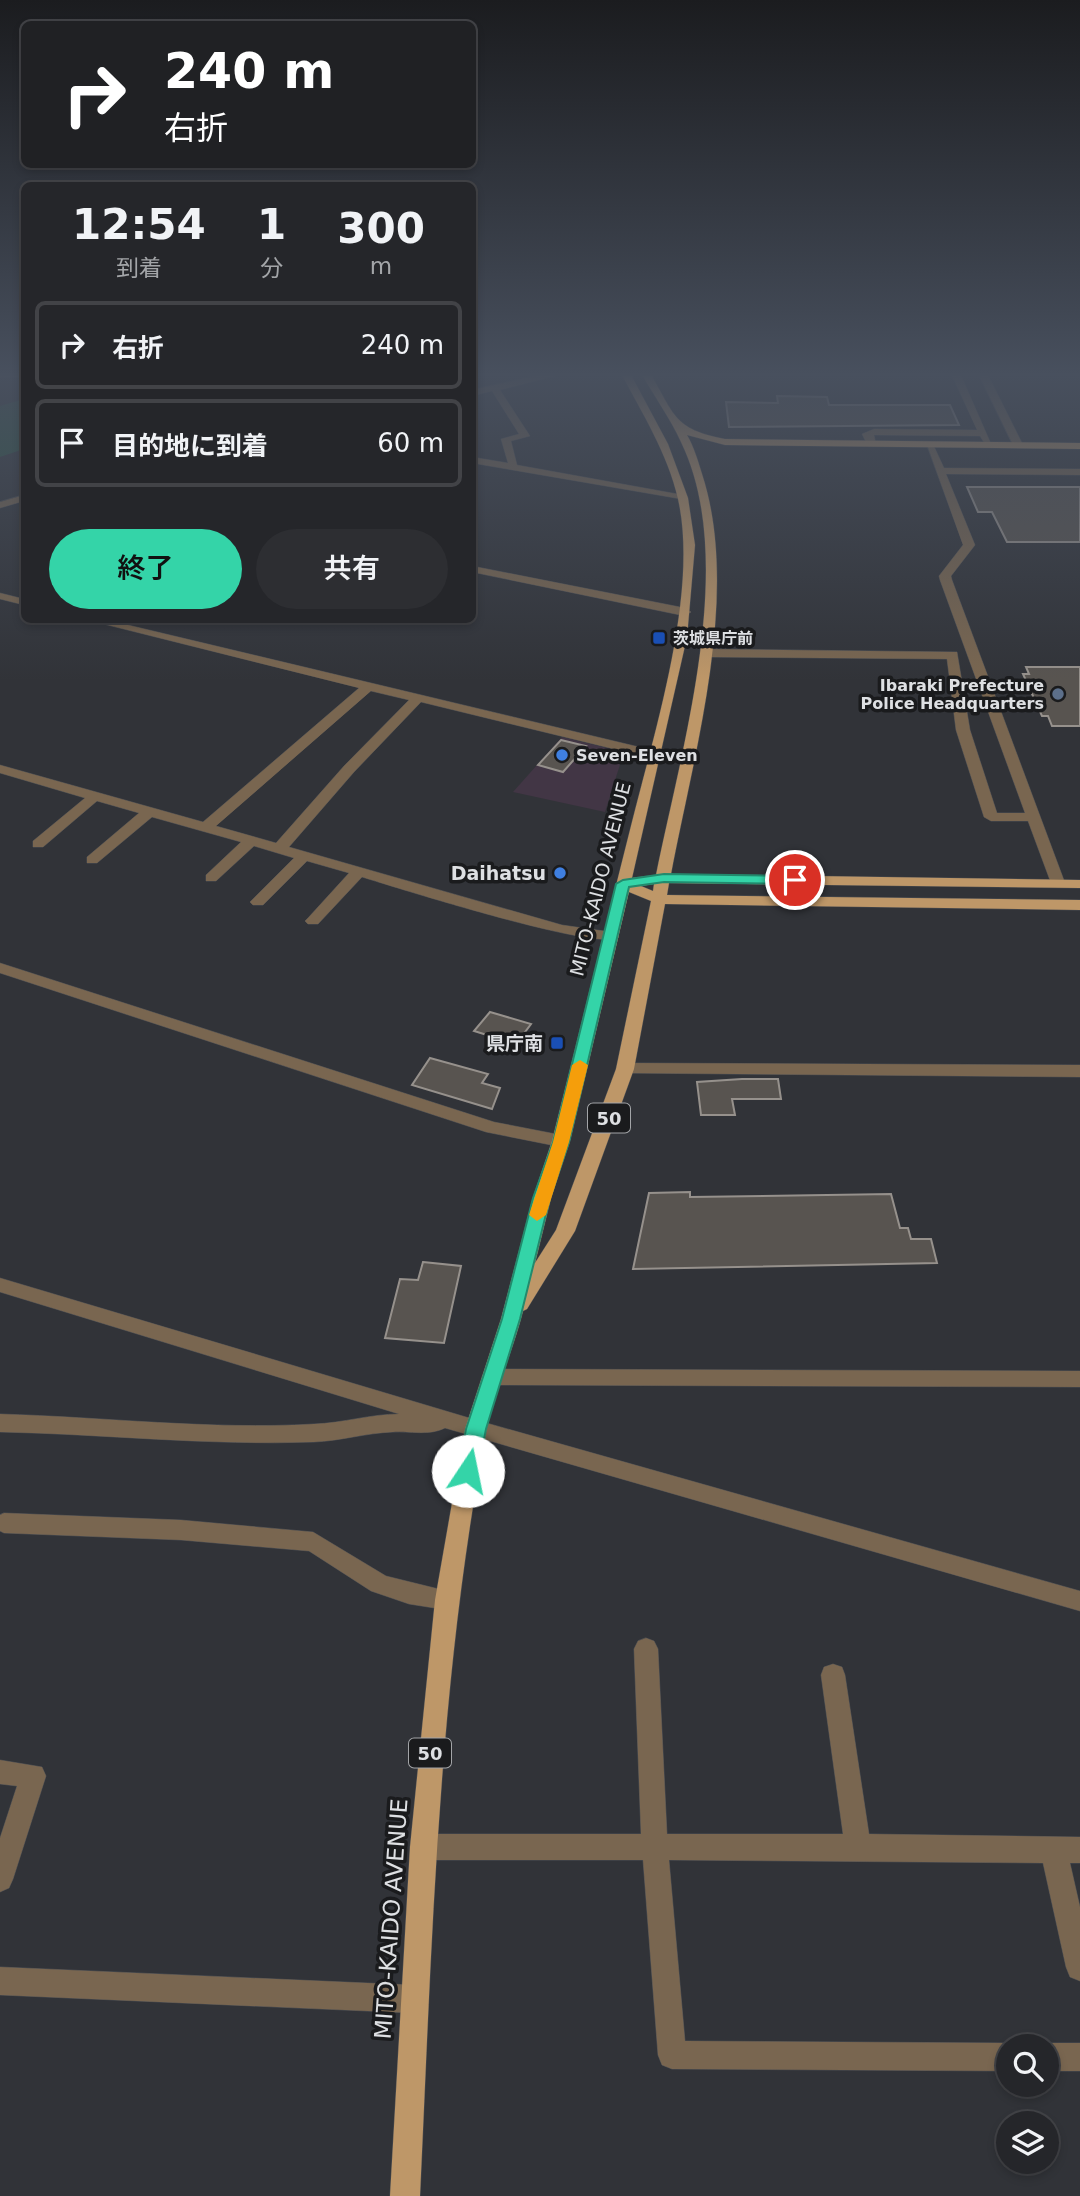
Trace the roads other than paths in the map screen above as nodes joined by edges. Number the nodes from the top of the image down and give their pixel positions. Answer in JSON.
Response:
{"nodes":[{"id":1,"x":553,"y":475,"type":"edge"},
{"id":2,"x":675,"y":475,"type":"edge"},
{"id":3,"x":698,"y":475,"type":"edge"},
{"id":4,"x":942,"y":475,"type":"edge"},
{"id":5,"x":683,"y":498,"type":"junction"},
{"id":6,"x":21,"y":499,"type":"edge"},
{"id":7,"x":0,"y":505,"type":"edge"},
{"id":8,"x":476,"y":570,"type":"edge"},
{"id":9,"x":0,"y":596,"type":"edge"},
{"id":10,"x":21,"y":601,"type":"edge"},
{"id":11,"x":685,"y":612,"type":"junction"},
{"id":12,"x":106,"y":623,"type":"edge"},
{"id":13,"x":683,"y":626,"type":"junction"},
{"id":14,"x":710,"y":629,"type":"junction"},
{"id":15,"x":708,"y":653,"type":"junction"},
{"id":16,"x":369,"y":686,"type":"junction"},
{"id":17,"x":418,"y":698,"type":"junction"},
{"id":18,"x":655,"y":755,"type":"junction"},
{"id":19,"x":0,"y":769,"type":"edge"},
{"id":20,"x":96,"y":795,"type":"junction"},
{"id":21,"x":151,"y":810,"type":"junction"},
{"id":22,"x":1032,"y":817,"type":"junction"},
{"id":23,"x":206,"y":828,"type":"junction"},
{"id":24,"x":251,"y":841,"type":"junction"},
{"id":25,"x":38,"y":844,"type":"dead end"},
{"id":26,"x":281,"y":848,"type":"junction"},
{"id":27,"x":305,"y":855,"type":"junction"},
{"id":28,"x":92,"y":860,"type":"dead end"},
{"id":29,"x":359,"y":871,"type":"junction"},
{"id":30,"x":211,"y":878,"type":"dead end"},
{"id":31,"x":664,"y":878,"type":"junction"},
{"id":32,"x":1058,"y":883,"type":"junction"},
{"id":33,"x":623,"y":884,"type":"junction"},
{"id":34,"x":1080,"y":884,"type":"edge"},
{"id":35,"x":659,"y":900,"type":"junction"},
{"id":36,"x":258,"y":902,"type":"dead end"},
{"id":37,"x":1080,"y":905,"type":"edge"},
{"id":38,"x":313,"y":921,"type":"dead end"},
{"id":39,"x":611,"y":937,"type":"junction"},
{"id":40,"x":0,"y":968,"type":"edge"},
{"id":41,"x":625,"y":1069,"type":"junction"},
{"id":42,"x":1080,"y":1071,"type":"edge"},
{"id":43,"x":561,"y":1142,"type":"junction"},
{"id":44,"x":0,"y":1285,"type":"edge"},
{"id":45,"x":511,"y":1319,"type":"junction"},
{"id":46,"x":492,"y":1377,"type":"junction"},
{"id":47,"x":1080,"y":1379,"type":"edge"},
{"id":48,"x":0,"y":1423,"type":"edge"},
{"id":49,"x":467,"y":1426,"type":"junction"},
{"id":50,"x":4,"y":1523,"type":"dead end"},
{"id":51,"x":447,"y":1600,"type":"junction"},
{"id":52,"x":1080,"y":1601,"type":"edge"},
{"id":53,"x":646,"y":1649,"type":"dead end"},
{"id":54,"x":833,"y":1675,"type":"dead end"},
{"id":55,"x":0,"y":1772,"type":"edge"},
{"id":56,"x":422,"y":1847,"type":"junction"},
{"id":57,"x":656,"y":1847,"type":"junction"},
{"id":58,"x":858,"y":1847,"type":"junction"},
{"id":59,"x":1067,"y":1850,"type":"edge"},
{"id":60,"x":0,"y":1879,"type":"edge"},
{"id":61,"x":1080,"y":1966,"type":"edge"},
{"id":62,"x":0,"y":1981,"type":"edge"},
{"id":63,"x":413,"y":1999,"type":"junction"},
{"id":64,"x":996,"y":2057,"type":"edge"},
{"id":65,"x":1059,"y":2057,"type":"edge"},
{"id":66,"x":1080,"y":2057,"type":"edge"},
{"id":67,"x":405,"y":2196,"type":"edge"}],
"edges":[{"from":1,"to":5,"type":"street"},
{"from":2,"to":5,"type":"main road","name":"MITO-KAIDO AVENUE","number":"50"},
{"from":3,"to":14,"type":"main road","name":"MITO-KAIDO AVENUE","number":"50"},
{"from":4,"to":22,"type":"street"},
{"from":5,"to":11,"type":"main road","name":"MITO-KAIDO AVENUE","number":"50"},
{"from":6,"to":7,"type":"street"},
{"from":8,"to":11,"type":"street"},
{"from":9,"to":10,"type":"street"},
{"from":11,"to":13,"type":"main road","name":"MITO-KAIDO AVENUE","number":"50"},
{"from":12,"to":16,"type":"street"},
{"from":13,"to":14,"type":"main road"},
{"from":13,"to":18,"type":"main road","name":"MITO-KAIDO AVENUE","number":"50"},
{"from":14,"to":15,"type":"main road","name":"MITO-KAIDO AVENUE","number":"50"},
{"from":15,"to":22,"type":"street"},
{"from":15,"to":31,"type":"main road","name":"MITO-KAIDO AVENUE","number":"50"},
{"from":16,"to":17,"type":"street"},
{"from":16,"to":23,"type":"street"},
{"from":17,"to":18,"type":"street"},
{"from":17,"to":26,"type":"street"},
{"from":18,"to":33,"type":"main road","name":"MITO-KAIDO AVENUE","number":"50"},
{"from":19,"to":20,"type":"street"},
{"from":20,"to":21,"type":"street"},
{"from":20,"to":25,"type":"street"},
{"from":21,"to":23,"type":"street"},
{"from":21,"to":28,"type":"street"},
{"from":22,"to":32,"type":"street"},
{"from":23,"to":24,"type":"street"},
{"from":24,"to":26,"type":"street"},
{"from":24,"to":30,"type":"street"},
{"from":26,"to":27,"type":"street"},
{"from":27,"to":29,"type":"street"},
{"from":27,"to":36,"type":"street"},
{"from":29,"to":38,"type":"street"},
{"from":29,"to":39,"type":"street"},
{"from":31,"to":32,"type":"main road"},
{"from":31,"to":33,"type":"main road"},
{"from":31,"to":35,"type":"main road","name":"MITO-KAIDO AVENUE","number":"50"},
{"from":32,"to":34,"type":"main road"},
{"from":33,"to":35,"type":"main road"},
{"from":33,"to":39,"type":"main road","name":"MITO-KAIDO AVENUE","number":"50"},
{"from":35,"to":37,"type":"main road"},
{"from":35,"to":41,"type":"main road","name":"MITO-KAIDO AVENUE","number":"50"},
{"from":39,"to":43,"type":"main road","name":"MITO-KAIDO AVENUE","number":"50"},
{"from":40,"to":43,"type":"street"},
{"from":41,"to":42,"type":"street"},
{"from":41,"to":45,"type":"main road","name":"MITO-KAIDO AVENUE","number":"50"},
{"from":43,"to":45,"type":"main road","name":"MITO-KAIDO AVENUE","number":"50"},
{"from":44,"to":49,"type":"street"},
{"from":45,"to":46,"type":"main road","name":"MITO-KAIDO AVENUE","number":"50"},
{"from":46,"to":47,"type":"street"},
{"from":46,"to":49,"type":"main road","name":"MITO-KAIDO AVENUE","number":"50"},
{"from":48,"to":49,"type":"street"},
{"from":49,"to":51,"type":"main road","name":"MITO-KAIDO AVENUE","number":"50"},
{"from":49,"to":52,"type":"street"},
{"from":50,"to":51,"type":"street"},
{"from":51,"to":56,"type":"main road","name":"MITO-KAIDO AVENUE","number":"50"},
{"from":53,"to":57,"type":"street"},
{"from":54,"to":58,"type":"street"},
{"from":55,"to":60,"type":"street"},
{"from":56,"to":57,"type":"street"},
{"from":56,"to":63,"type":"main road","name":"MITO-KAIDO AVENUE","number":"50"},
{"from":57,"to":58,"type":"street"},
{"from":57,"to":64,"type":"street"},
{"from":58,"to":59,"type":"street"},
{"from":59,"to":61,"type":"street"},
{"from":62,"to":63,"type":"street"},
{"from":63,"to":67,"type":"main road","name":"MITO-KAIDO AVENUE","number":"50"},
{"from":65,"to":66,"type":"street"}]}
